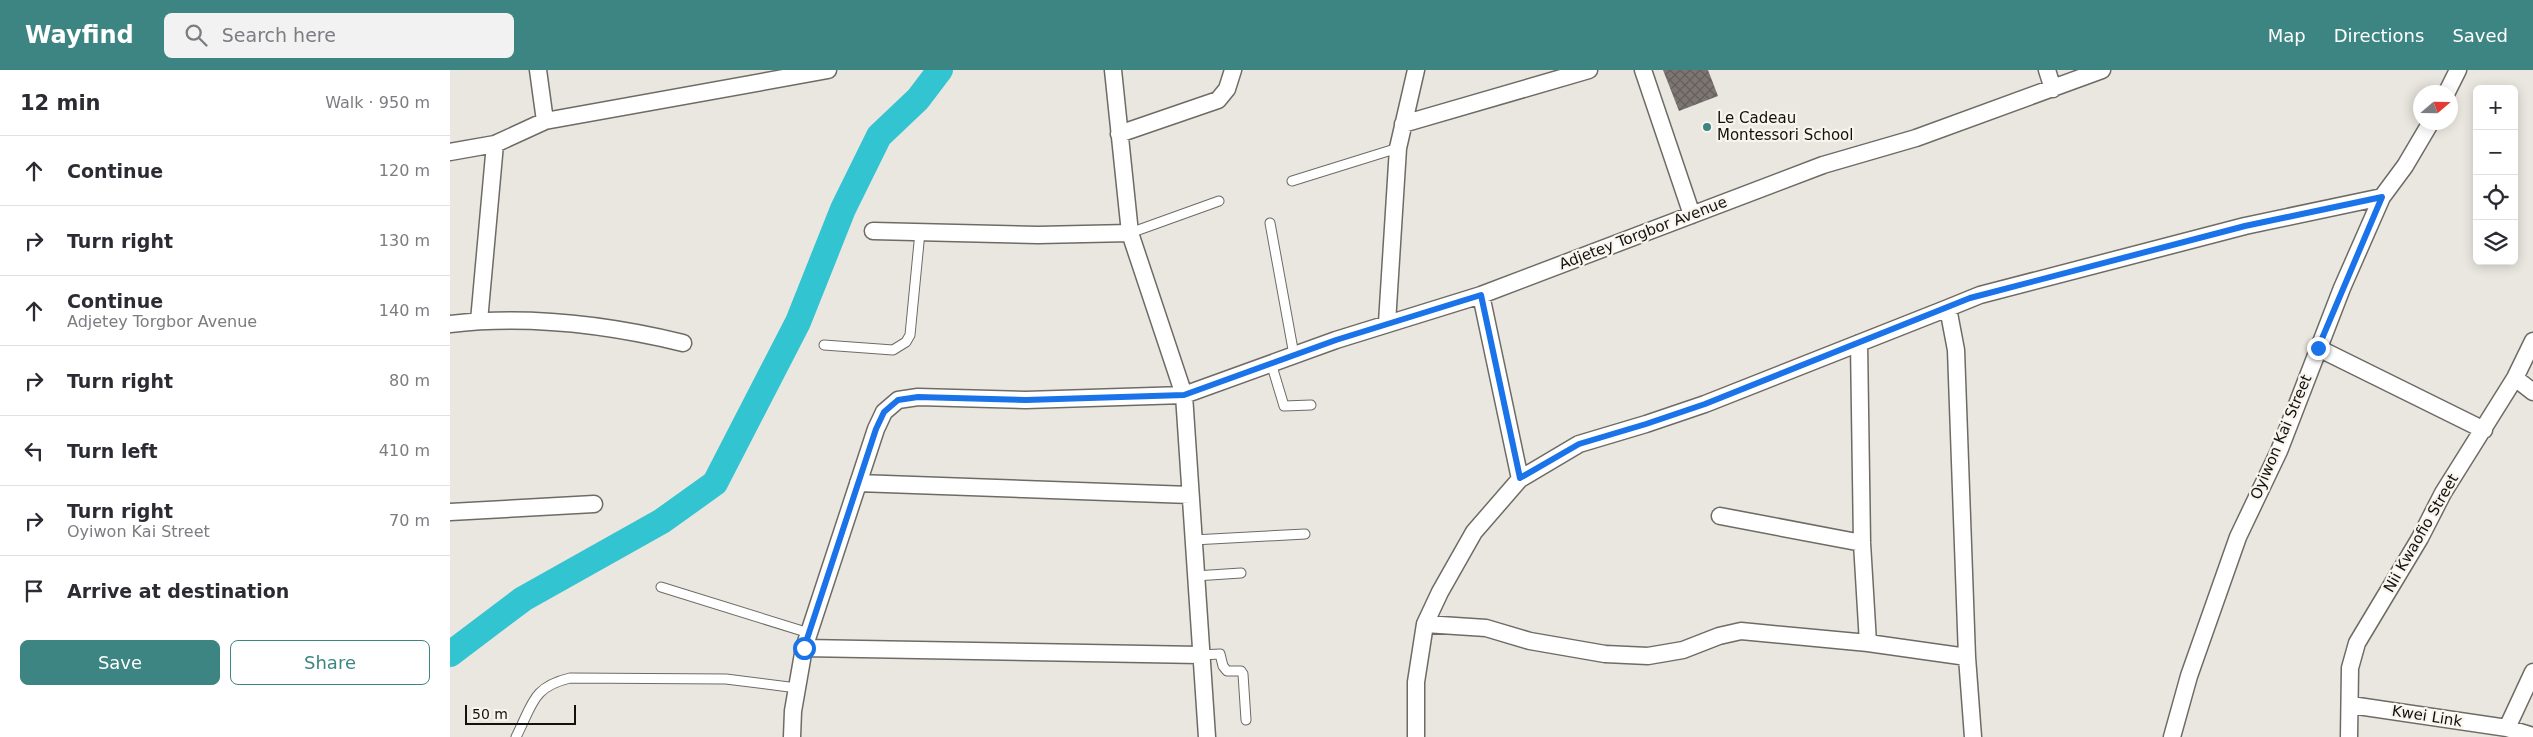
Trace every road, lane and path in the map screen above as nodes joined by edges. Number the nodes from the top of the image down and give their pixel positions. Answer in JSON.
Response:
{"nodes":[{"id":1,"x":538,"y":70,"type":"edge"},
{"id":2,"x":828,"y":70,"type":"edge"},
{"id":3,"x":1113,"y":70,"type":"edge"},
{"id":4,"x":1233,"y":70,"type":"edge"},
{"id":5,"x":1416,"y":70,"type":"edge"},
{"id":6,"x":1588,"y":70,"type":"edge"},
{"id":7,"x":1643,"y":70,"type":"edge"},
{"id":8,"x":2047,"y":70,"type":"edge"},
{"id":9,"x":2102,"y":70,"type":"edge"},
{"id":10,"x":2458,"y":70,"type":"edge"},
{"id":11,"x":2450,"y":85,"type":"edge"},
{"id":12,"x":2053,"y":89,"type":"junction"},
{"id":13,"x":545,"y":121,"type":"junction"},
{"id":14,"x":1403,"y":124,"type":"junction"},
{"id":15,"x":2426,"y":130,"type":"edge"},
{"id":16,"x":1119,"y":134,"type":"junction"},
{"id":17,"x":494,"y":144,"type":"junction"},
{"id":18,"x":1398,"y":148,"type":"junction"},
{"id":19,"x":450,"y":152,"type":"edge"},
{"id":20,"x":1292,"y":180,"type":"dead end"},
{"id":21,"x":2382,"y":197,"type":"junction"},
{"id":22,"x":1219,"y":201,"type":"dead end"},
{"id":23,"x":1692,"y":215,"type":"junction"},
{"id":24,"x":1270,"y":222,"type":"dead end"},
{"id":25,"x":873,"y":231,"type":"dead end"},
{"id":26,"x":920,"y":232,"type":"junction"},
{"id":27,"x":1130,"y":233,"type":"junction"},
{"id":28,"x":1481,"y":295,"type":"junction"},
{"id":29,"x":1948,"y":308,"type":"junction"},
{"id":30,"x":479,"y":321,"type":"junction"},
{"id":31,"x":1388,"y":323,"type":"junction"},
{"id":32,"x":450,"y":324,"type":"edge"},
{"id":33,"x":2533,"y":342,"type":"edge"},
{"id":34,"x":683,"y":343,"type":"dead end"},
{"id":35,"x":1859,"y":343,"type":"junction"},
{"id":36,"x":824,"y":345,"type":"dead end"},
{"id":37,"x":2318,"y":348,"type":"junction"},
{"id":38,"x":1294,"y":354,"type":"junction"},
{"id":39,"x":1271,"y":363,"type":"junction"},
{"id":40,"x":2515,"y":378,"type":"junction"},
{"id":41,"x":2533,"y":392,"type":"edge"},
{"id":42,"x":1184,"y":395,"type":"junction"},
{"id":43,"x":1311,"y":405,"type":"dead end"},
{"id":44,"x":2484,"y":430,"type":"junction"},
{"id":45,"x":1520,"y":478,"type":"junction"},
{"id":46,"x":858,"y":483,"type":"junction"},
{"id":47,"x":1190,"y":495,"type":"junction"},
{"id":48,"x":594,"y":504,"type":"dead end"},
{"id":49,"x":450,"y":512,"type":"edge"},
{"id":50,"x":1720,"y":516,"type":"dead end"},
{"id":51,"x":1305,"y":534,"type":"dead end"},
{"id":52,"x":1193,"y":540,"type":"junction"},
{"id":53,"x":1862,"y":543,"type":"junction"},
{"id":54,"x":1242,"y":573,"type":"dead end"},
{"id":55,"x":1195,"y":576,"type":"junction"},
{"id":56,"x":660,"y":587,"type":"dead end"},
{"id":57,"x":1425,"y":624,"type":"junction"},
{"id":58,"x":807,"y":641,"type":"junction"},
{"id":59,"x":1868,"y":643,"type":"junction"},
{"id":60,"x":1200,"y":655,"type":"junction"},
{"id":61,"x":1967,"y":656,"type":"junction"},
{"id":62,"x":2533,"y":672,"type":"edge"},
{"id":63,"x":797,"y":688,"type":"junction"},
{"id":64,"x":2351,"y":705,"type":"junction"},
{"id":65,"x":1246,"y":720,"type":"dead end"},
{"id":66,"x":2507,"y":728,"type":"junction"},
{"id":67,"x":2531,"y":736,"type":"edge"},
{"id":68,"x":516,"y":737,"type":"edge"},
{"id":69,"x":792,"y":737,"type":"edge"},
{"id":70,"x":1207,"y":737,"type":"edge"},
{"id":71,"x":1416,"y":737,"type":"edge"},
{"id":72,"x":1973,"y":737,"type":"edge"},
{"id":73,"x":2172,"y":737,"type":"edge"},
{"id":74,"x":2350,"y":737,"type":"edge"}],
"edges":[{"from":1,"to":13,"type":"street"},
{"from":2,"to":13,"type":"street"},
{"from":3,"to":16,"type":"street"},
{"from":4,"to":16,"type":"street"},
{"from":5,"to":14,"type":"street"},
{"from":6,"to":14,"type":"street"},
{"from":7,"to":23,"type":"street"},
{"from":8,"to":12,"type":"street"},
{"from":9,"to":12,"type":"street","name":"Adjetey Torgbor Avenue"},
{"from":10,"to":11,"type":"street"},
{"from":12,"to":23,"type":"street","name":"Adjetey Torgbor Avenue"},
{"from":13,"to":17,"type":"street"},
{"from":14,"to":18,"type":"street"},
{"from":15,"to":21,"type":"street","name":"Oyiwon Kai Street"},
{"from":16,"to":27,"type":"street"},
{"from":17,"to":19,"type":"street"},
{"from":17,"to":30,"type":"street"},
{"from":18,"to":20,"type":"lane"},
{"from":18,"to":31,"type":"street"},
{"from":21,"to":29,"type":"street"},
{"from":21,"to":37,"type":"street","name":"Oyiwon Kai Street"},
{"from":22,"to":27,"type":"lane"},
{"from":23,"to":28,"type":"street","name":"Adjetey Torgbor Avenue"},
{"from":24,"to":38,"type":"lane"},
{"from":25,"to":26,"type":"street"},
{"from":26,"to":27,"type":"street"},
{"from":26,"to":36,"type":"lane"},
{"from":27,"to":42,"type":"street"},
{"from":28,"to":31,"type":"street","name":"Adjetey Torgbor Avenue"},
{"from":28,"to":45,"type":"street"},
{"from":29,"to":35,"type":"street"},
{"from":29,"to":61,"type":"street"},
{"from":30,"to":32,"type":"street"},
{"from":30,"to":34,"type":"street"},
{"from":31,"to":38,"type":"street","name":"Adjetey Torgbor Avenue"},
{"from":33,"to":40,"type":"street","name":"Nii Kwaofio Street"},
{"from":35,"to":45,"type":"street"},
{"from":35,"to":53,"type":"street"},
{"from":37,"to":44,"type":"street"},
{"from":37,"to":73,"type":"street","name":"Oyiwon Kai Street"},
{"from":38,"to":39,"type":"street","name":"Adjetey Torgbor Avenue"},
{"from":39,"to":42,"type":"street","name":"Adjetey Torgbor Avenue"},
{"from":39,"to":43,"type":"lane"},
{"from":40,"to":41,"type":"street"},
{"from":40,"to":44,"type":"street","name":"Nii Kwaofio Street"},
{"from":42,"to":46,"type":"street","name":"Adjetey Torgbor Avenue"},
{"from":42,"to":47,"type":"street"},
{"from":44,"to":64,"type":"street","name":"Nii Kwaofio Street"},
{"from":45,"to":57,"type":"street"},
{"from":46,"to":47,"type":"street"},
{"from":46,"to":58,"type":"street","name":"Adjetey Torgbor Avenue"},
{"from":47,"to":52,"type":"street"},
{"from":48,"to":49,"type":"street"},
{"from":50,"to":53,"type":"street"},
{"from":51,"to":52,"type":"lane"},
{"from":52,"to":55,"type":"street"},
{"from":53,"to":59,"type":"street"},
{"from":54,"to":55,"type":"lane"},
{"from":55,"to":60,"type":"street"},
{"from":56,"to":58,"type":"lane"},
{"from":57,"to":59,"type":"street"},
{"from":57,"to":71,"type":"street"},
{"from":58,"to":60,"type":"street"},
{"from":58,"to":63,"type":"street","name":"Adjetey Torgbor Avenue"},
{"from":59,"to":61,"type":"street"},
{"from":60,"to":65,"type":"lane"},
{"from":60,"to":70,"type":"street"},
{"from":61,"to":72,"type":"street"},
{"from":62,"to":66,"type":"street"},
{"from":63,"to":68,"type":"lane"},
{"from":63,"to":69,"type":"street","name":"Adjetey Torgbor Avenue"},
{"from":64,"to":66,"type":"street","name":"Kwei Link"},
{"from":64,"to":74,"type":"street","name":"Nii Kwaofio Street"},
{"from":66,"to":67,"type":"street","name":"Kwei Link"}]}
